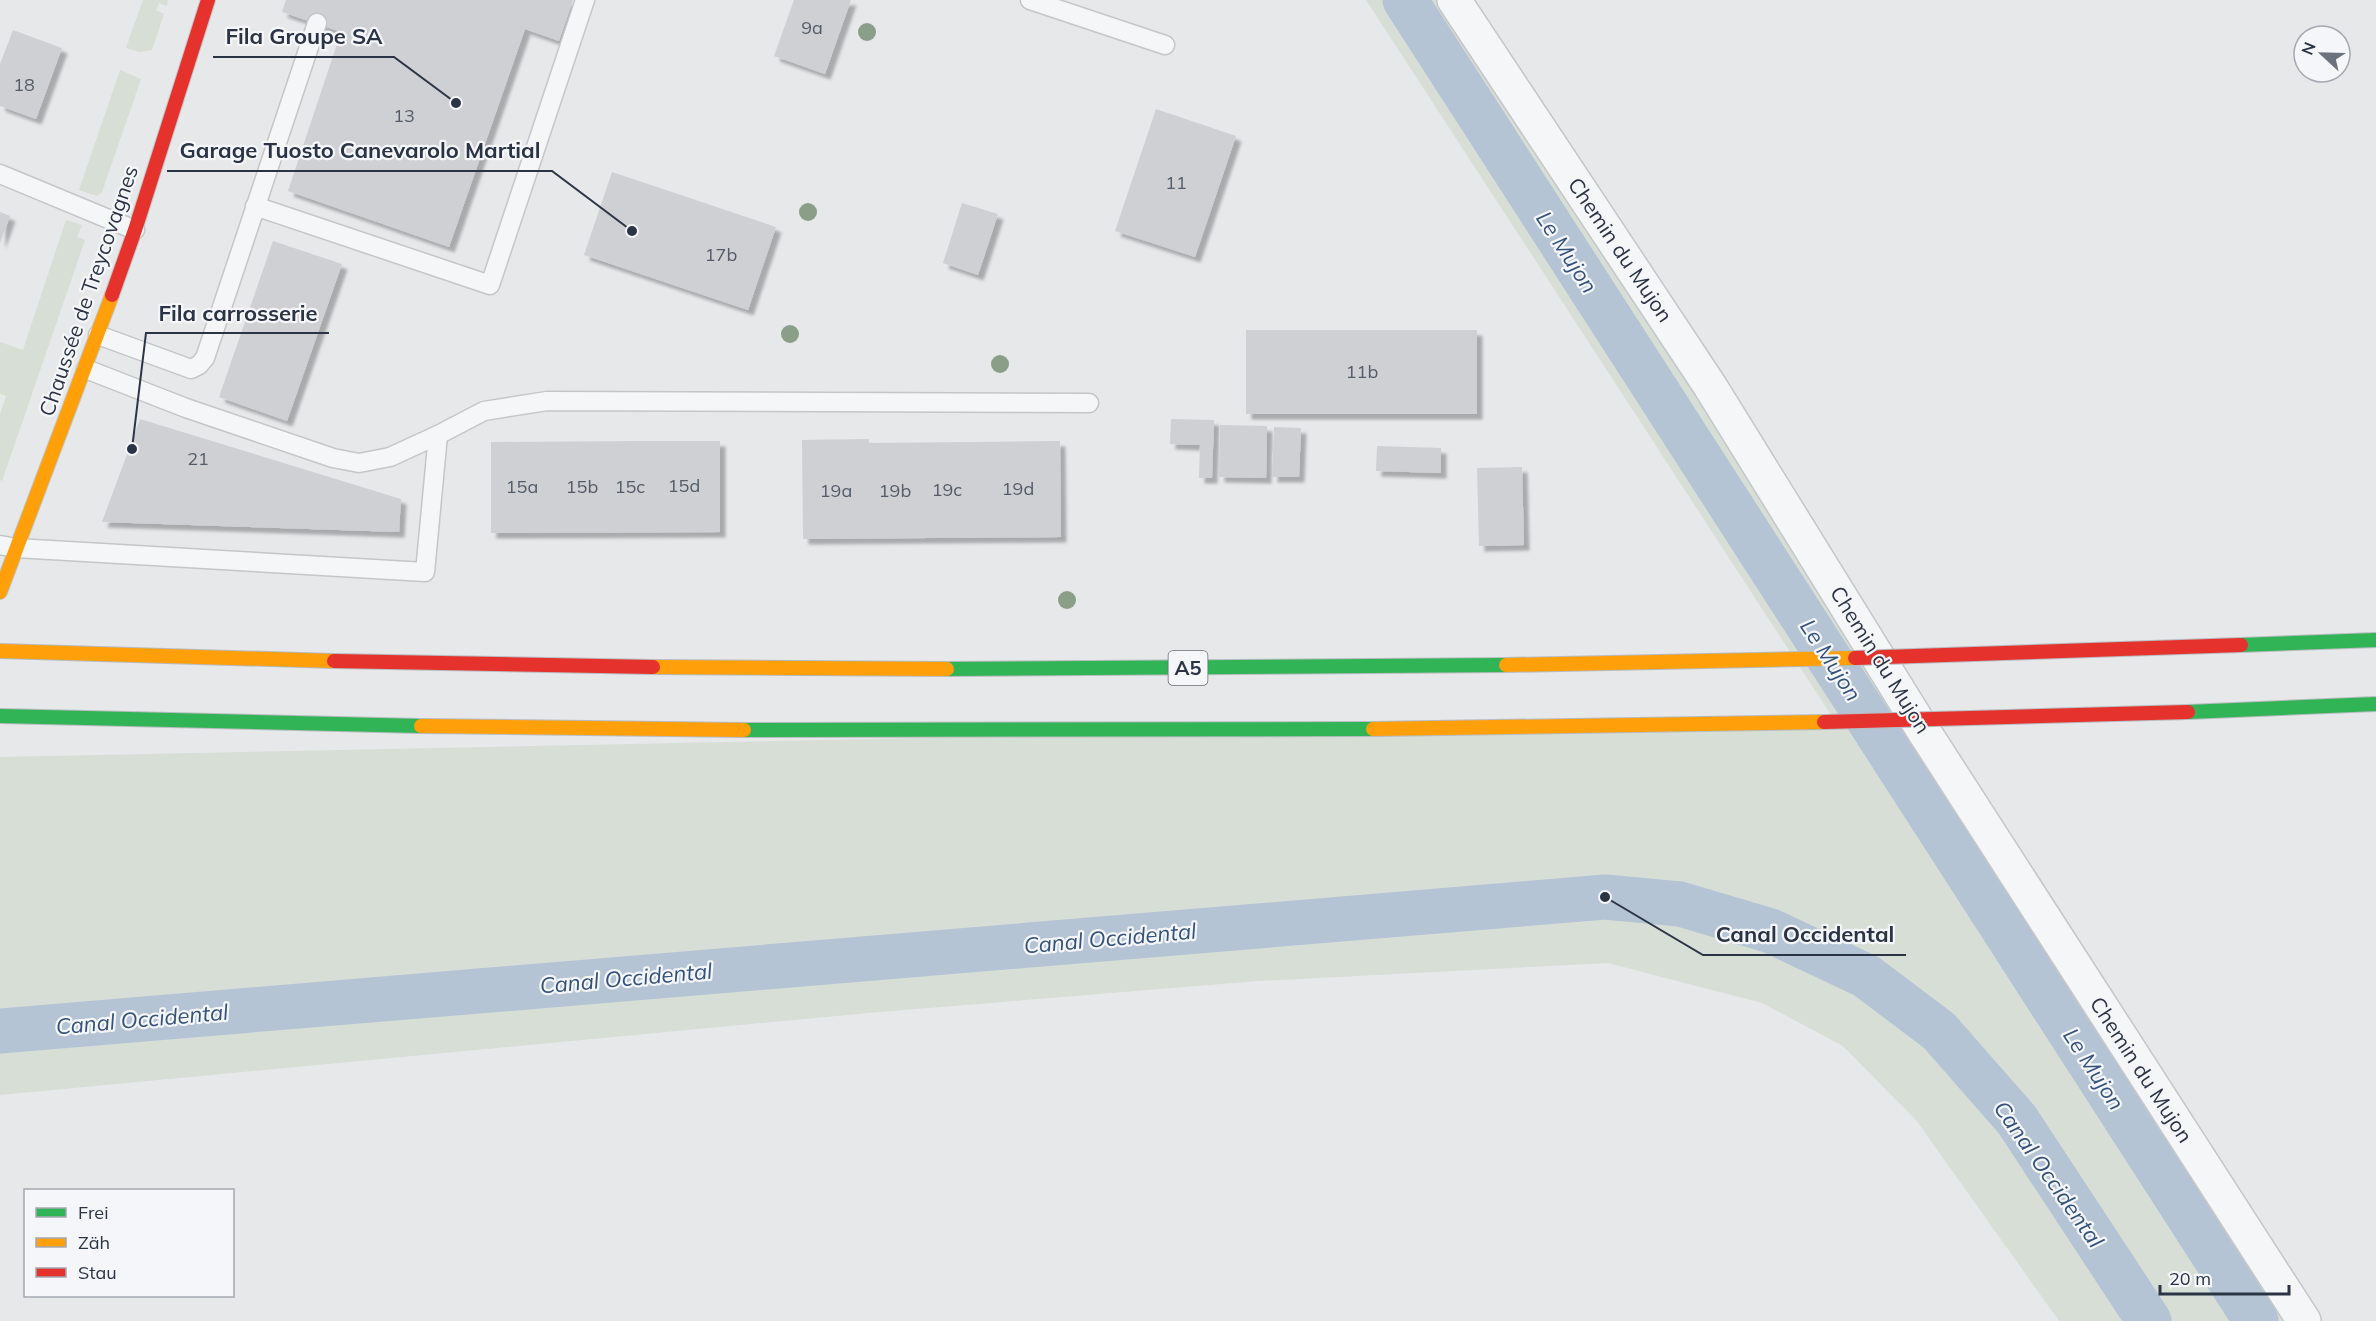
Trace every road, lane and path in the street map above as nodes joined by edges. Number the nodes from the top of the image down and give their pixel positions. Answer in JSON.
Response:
{"nodes":[{"id":1,"x":208,"y":0,"type":"edge"},
{"id":2,"x":585,"y":0,"type":"edge"},
{"id":3,"x":1030,"y":0,"type":"edge"},
{"id":4,"x":1454,"y":0,"type":"edge"},
{"id":5,"x":317,"y":23,"type":"dead end"},
{"id":6,"x":1165,"y":45,"type":"dead end"},
{"id":7,"x":0,"y":174,"type":"edge"},
{"id":8,"x":255,"y":206,"type":"junction"},
{"id":9,"x":135,"y":230,"type":"junction"},
{"id":10,"x":98,"y":335,"type":"junction"},
{"id":11,"x":86,"y":369,"type":"junction"},
{"id":12,"x":1089,"y":403,"type":"dead end"},
{"id":13,"x":438,"y":435,"type":"junction"},
{"id":14,"x":8,"y":547,"type":"edge"},
{"id":15,"x":0,"y":592,"type":"edge"},
{"id":16,"x":2376,"y":640,"type":"edge"},
{"id":17,"x":0,"y":651,"type":"edge"},
{"id":18,"x":2376,"y":704,"type":"edge"},
{"id":19,"x":0,"y":716,"type":"edge"},
{"id":20,"x":2304,"y":1321,"type":"edge"}],
"edges":[{"from":1,"to":9,"type":"main road","name":"Chaussée de Treycovagnes"},
{"from":2,"to":8,"type":"lane"},
{"from":3,"to":6,"type":"lane"},
{"from":4,"to":20,"type":"street","name":"Chemin du Mujon"},
{"from":5,"to":8,"type":"lane"},
{"from":7,"to":9,"type":"lane"},
{"from":8,"to":10,"type":"lane"},
{"from":9,"to":10,"type":"main road","name":"Chaussée de Treycovagnes"},
{"from":10,"to":11,"type":"main road","name":"Chaussée de Treycovagnes"},
{"from":11,"to":13,"type":"lane"},
{"from":11,"to":14,"type":"main road","name":"Chaussée de Treycovagnes"},
{"from":12,"to":13,"type":"lane"},
{"from":13,"to":14,"type":"lane"},
{"from":14,"to":15,"type":"main road","name":"Chaussée de Treycovagnes"},
{"from":16,"to":17,"type":"main road","number":"A5","bridge":true},
{"from":18,"to":19,"type":"main road","bridge":true}]}
